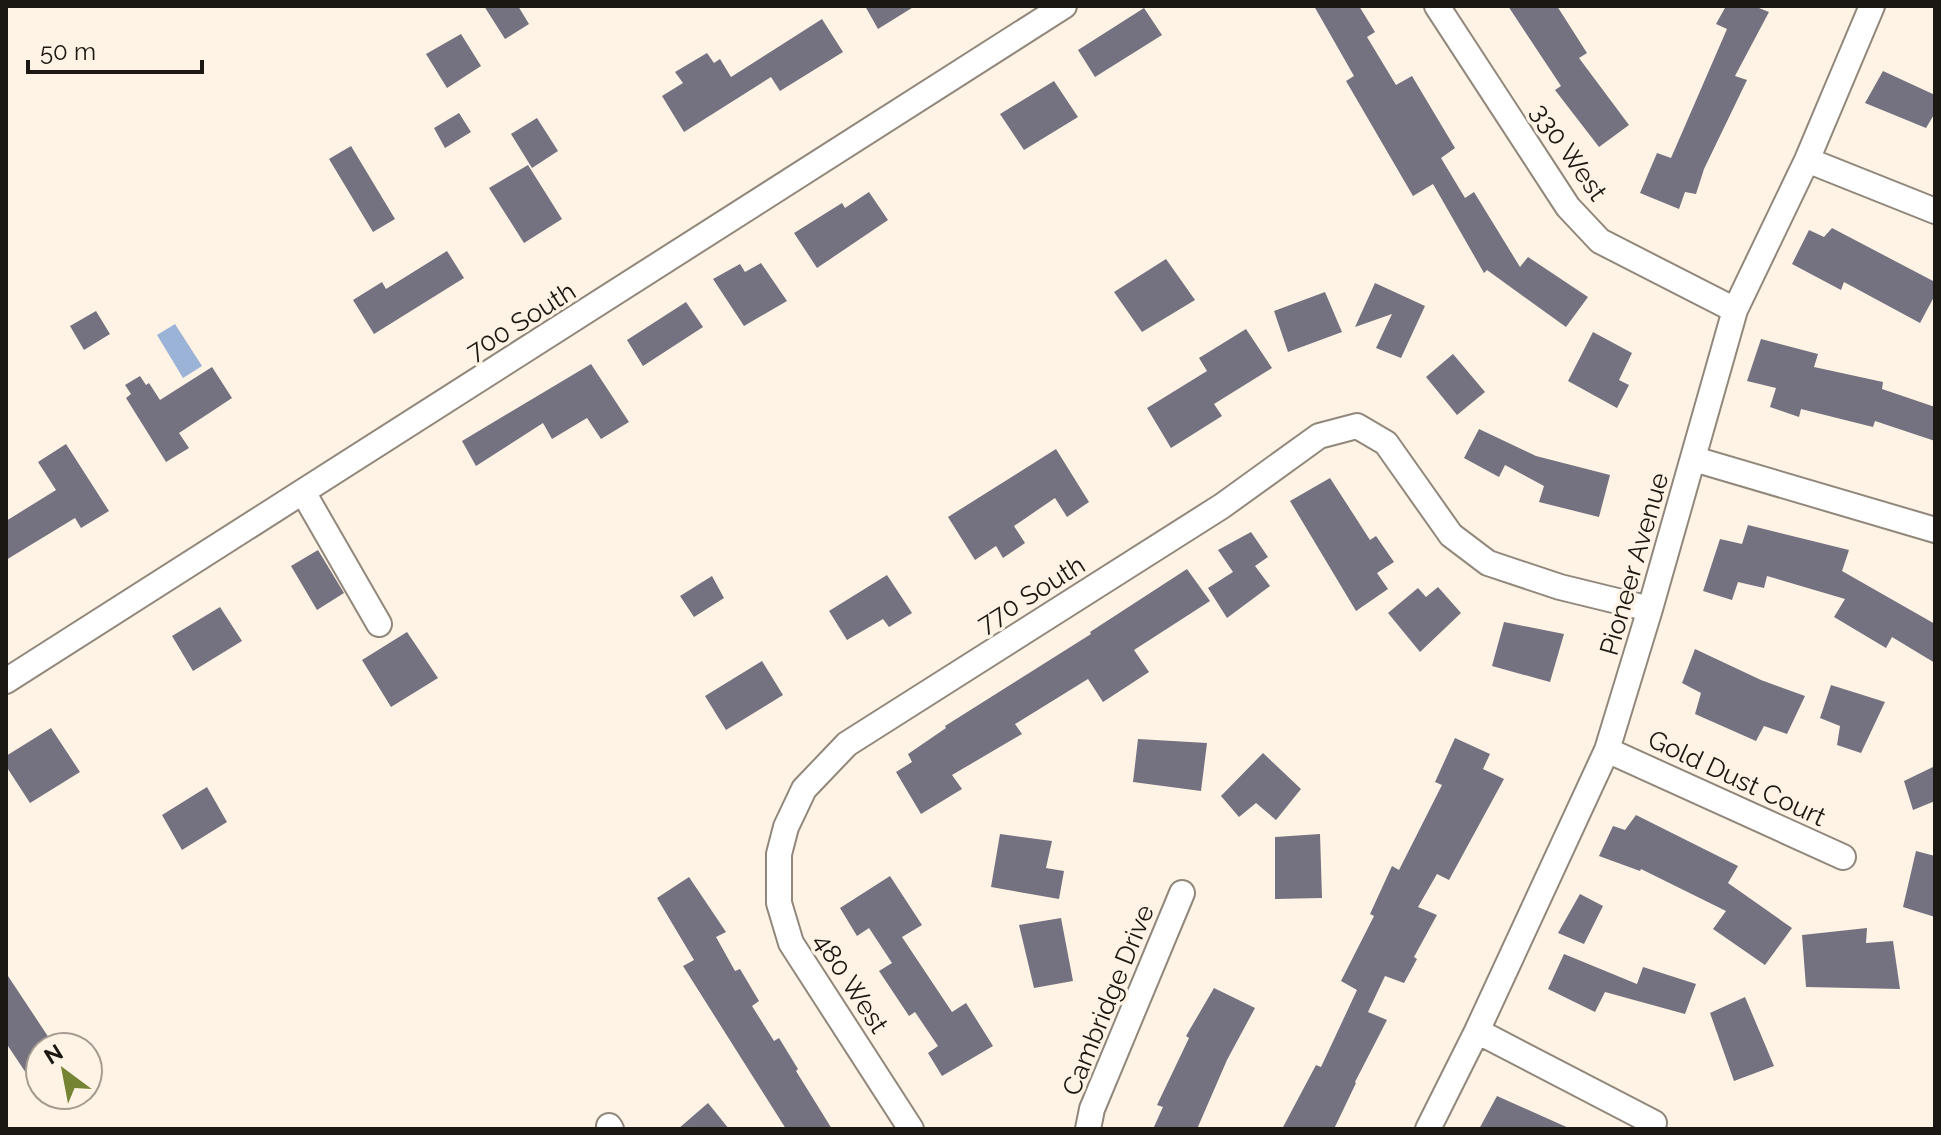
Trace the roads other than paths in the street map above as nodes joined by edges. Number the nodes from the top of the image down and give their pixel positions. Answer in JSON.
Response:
{"nodes":[{"id":1,"x":1437,"y":6,"type":"edge"},
{"id":2,"x":1872,"y":6,"type":"edge"},
{"id":3,"x":1054,"y":9,"type":"edge"},
{"id":4,"x":1807,"y":160,"type":"junction"},
{"id":5,"x":1935,"y":211,"type":"edge"},
{"id":6,"x":1735,"y":310,"type":"junction"},
{"id":7,"x":1694,"y":459,"type":"junction"},
{"id":8,"x":303,"y":492,"type":"junction"},
{"id":9,"x":1935,"y":530,"type":"edge"},
{"id":10,"x":1650,"y":609,"type":"junction"},
{"id":11,"x":379,"y":624,"type":"dead end"},
{"id":12,"x":6,"y":681,"type":"edge"},
{"id":13,"x":1607,"y":750,"type":"junction"},
{"id":14,"x":779,"y":854,"type":"joint"},
{"id":15,"x":1843,"y":857,"type":"dead end"},
{"id":16,"x":1182,"y":893,"type":"dead end"},
{"id":17,"x":1477,"y":1031,"type":"junction"},
{"id":18,"x":1654,"y":1123,"type":"dead end"},
{"id":19,"x":911,"y":1129,"type":"edge"},
{"id":20,"x":1088,"y":1129,"type":"edge"},
{"id":21,"x":1428,"y":1129,"type":"edge"}],
"edges":[{"from":1,"to":6,"type":"street","name":"330 West"},
{"from":2,"to":4,"type":"street","name":"Pioneer Avenue"},
{"from":3,"to":8,"type":"street","name":"700 South"},
{"from":4,"to":5,"type":"street"},
{"from":4,"to":6,"type":"street","name":"Pioneer Avenue"},
{"from":6,"to":7,"type":"street","name":"Pioneer Avenue"},
{"from":7,"to":9,"type":"street"},
{"from":7,"to":10,"type":"street","name":"Pioneer Avenue"},
{"from":8,"to":11,"type":"street"},
{"from":8,"to":12,"type":"street","name":"700 South"},
{"from":10,"to":13,"type":"street","name":"Pioneer Avenue"},
{"from":10,"to":14,"type":"street","name":"770 South"},
{"from":13,"to":15,"type":"street","name":"Gold Dust Court"},
{"from":13,"to":17,"type":"street","name":"Pioneer Avenue"},
{"from":14,"to":19,"type":"street","name":"480 West"},
{"from":16,"to":20,"type":"street","name":"Cambridge Drive"},
{"from":17,"to":18,"type":"street"},
{"from":17,"to":21,"type":"street","name":"Pioneer Avenue"}]}
